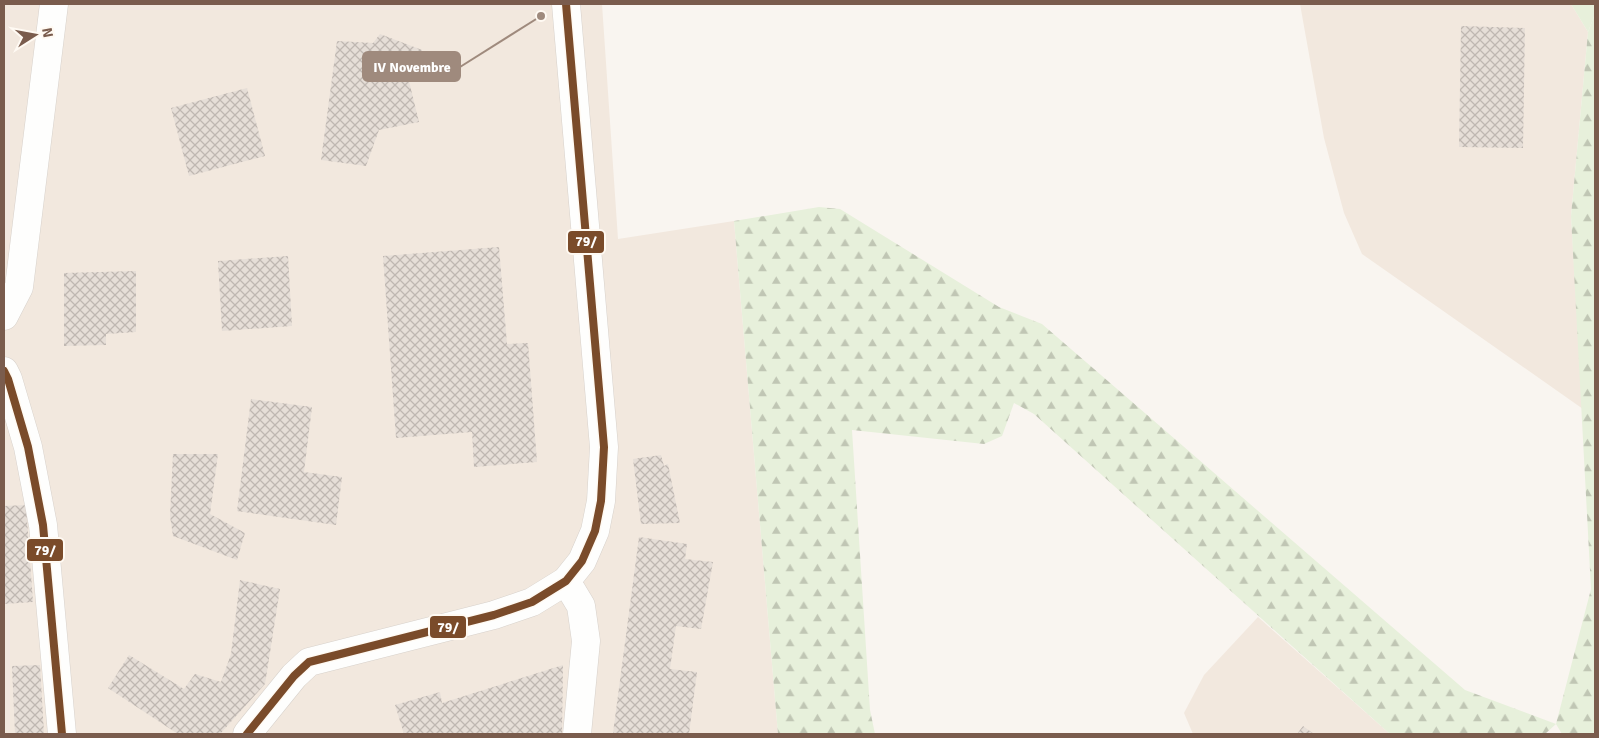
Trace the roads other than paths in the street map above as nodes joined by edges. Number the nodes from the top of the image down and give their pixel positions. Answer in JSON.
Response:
{"nodes":[{"id":1,"x":54,"y":4,"type":"edge"},
{"id":2,"x":566,"y":4,"type":"edge"},
{"id":3,"x":4,"y":316,"type":"edge"},
{"id":4,"x":4,"y":371,"type":"edge"},
{"id":5,"x":566,"y":581,"type":"junction"},
{"id":6,"x":62,"y":734,"type":"edge"},
{"id":7,"x":247,"y":734,"type":"edge"},
{"id":8,"x":577,"y":734,"type":"edge"}],
"edges":[{"from":1,"to":3,"type":"street"},
{"from":2,"to":5,"type":"street"},
{"from":4,"to":6,"type":"street"},
{"from":5,"to":7,"type":"street"},
{"from":5,"to":8,"type":"street"}]}
